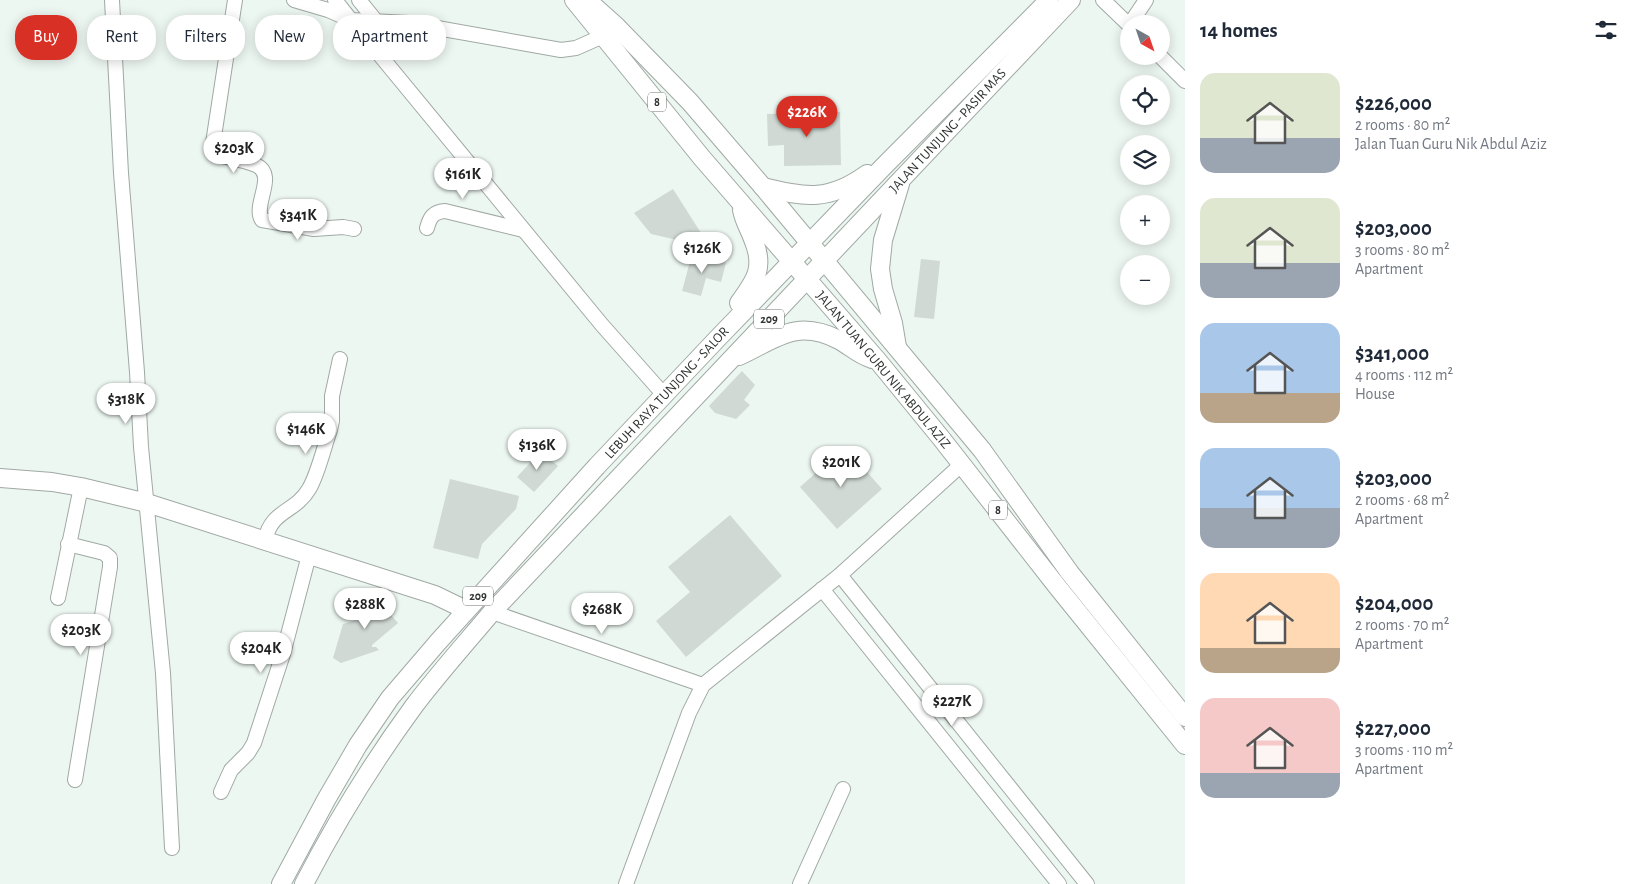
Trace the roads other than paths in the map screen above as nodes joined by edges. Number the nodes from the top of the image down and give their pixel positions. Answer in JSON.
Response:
{"nodes":[{"id":1,"x":112,"y":0,"type":"edge"},
{"id":2,"x":235,"y":0,"type":"edge"},
{"id":3,"x":294,"y":0,"type":"edge"},
{"id":4,"x":335,"y":0,"type":"edge"},
{"id":5,"x":359,"y":0,"type":"edge"},
{"id":6,"x":574,"y":0,"type":"edge"},
{"id":7,"x":587,"y":0,"type":"edge"},
{"id":8,"x":1049,"y":0,"type":"edge"},
{"id":9,"x":1071,"y":0,"type":"edge"},
{"id":10,"x":1103,"y":0,"type":"edge"},
{"id":11,"x":1146,"y":0,"type":"edge"},
{"id":12,"x":346,"y":15,"type":"edge"},
{"id":13,"x":357,"y":15,"type":"edge"},
{"id":14,"x":363,"y":15,"type":"edge"},
{"id":15,"x":1135,"y":15,"type":"edge"},
{"id":16,"x":1120,"y":16,"type":"edge"},
{"id":17,"x":446,"y":30,"type":"edge"},
{"id":18,"x":603,"y":36,"type":"junction"},
{"id":19,"x":394,"y":60,"type":"edge"},
{"id":20,"x":1169,"y":65,"type":"edge"},
{"id":21,"x":1185,"y":81,"type":"edge"},
{"id":22,"x":884,"y":166,"type":"junction"},
{"id":23,"x":900,"y":181,"type":"junction"},
{"id":24,"x":763,"y":187,"type":"junction"},
{"id":25,"x":741,"y":202,"type":"junction"},
{"id":26,"x":354,"y":228,"type":"dead end"},
{"id":27,"x":427,"y":228,"type":"dead end"},
{"id":28,"x":522,"y":230,"type":"junction"},
{"id":29,"x":810,"y":243,"type":"junction"},
{"id":30,"x":824,"y":261,"type":"junction"},
{"id":31,"x":792,"y":262,"type":"junction"},
{"id":32,"x":807,"y":279,"type":"junction"},
{"id":33,"x":717,"y":339,"type":"junction"},
{"id":34,"x":897,"y":347,"type":"junction"},
{"id":35,"x":340,"y":359,"type":"dead end"},
{"id":36,"x":731,"y":359,"type":"junction"},
{"id":37,"x":878,"y":361,"type":"junction"},
{"id":38,"x":665,"y":396,"type":"junction"},
{"id":39,"x":961,"y":465,"type":"junction"},
{"id":40,"x":0,"y":478,"type":"edge"},
{"id":41,"x":81,"y":487,"type":"junction"},
{"id":42,"x":147,"y":503,"type":"junction"},
{"id":43,"x":265,"y":540,"type":"junction"},
{"id":44,"x":68,"y":544,"type":"junction"},
{"id":45,"x":308,"y":555,"type":"junction"},
{"id":46,"x":840,"y":575,"type":"junction"},
{"id":47,"x":822,"y":589,"type":"junction"},
{"id":48,"x":58,"y":598,"type":"dead end"},
{"id":49,"x":466,"y":610,"type":"junction"},
{"id":50,"x":492,"y":612,"type":"junction"},
{"id":51,"x":703,"y":685,"type":"junction"},
{"id":52,"x":1185,"y":717,"type":"edge"},
{"id":53,"x":1185,"y":745,"type":"edge"},
{"id":54,"x":75,"y":780,"type":"dead end"},
{"id":55,"x":844,"y":789,"type":"dead end"},
{"id":56,"x":221,"y":792,"type":"dead end"},
{"id":57,"x":172,"y":848,"type":"dead end"},
{"id":58,"x":281,"y":884,"type":"edge"},
{"id":59,"x":304,"y":884,"type":"edge"},
{"id":60,"x":626,"y":884,"type":"edge"},
{"id":61,"x":800,"y":884,"type":"edge"},
{"id":62,"x":1059,"y":884,"type":"edge"},
{"id":63,"x":1087,"y":884,"type":"edge"}],
"edges":[{"from":1,"to":42,"type":"street"},
{"from":2,"to":26,"type":"street"},
{"from":3,"to":12,"type":"street"},
{"from":4,"to":13,"type":"street"},
{"from":5,"to":14,"type":"street"},
{"from":6,"to":18,"type":"main road","name":"JALAN TUAN GURU NIK ABDUL AZIZ","number":"8"},
{"from":7,"to":24,"type":"main road","name":"JALAN TUAN GURU NIK ABDUL AZIZ","number":"8"},
{"from":8,"to":22,"type":"main road","name":"JALAN TUNJUNG - PASIR MAS"},
{"from":9,"to":23,"type":"main road","name":"JALAN TUNJUNG - PASIR MAS"},
{"from":10,"to":16,"type":"street"},
{"from":11,"to":15,"type":"street"},
{"from":17,"to":18,"type":"street"},
{"from":18,"to":25,"type":"main road","name":"JALAN TUAN GURU NIK ABDUL AZIZ","number":"8"},
{"from":19,"to":28,"type":"street"},
{"from":20,"to":21,"type":"street"},
{"from":22,"to":24,"type":"main road"},
{"from":22,"to":29,"type":"main road","name":"JALAN TUNJUNG - PASIR MAS"},
{"from":23,"to":30,"type":"main road","name":"JALAN TUNJUNG - PASIR MAS"},
{"from":23,"to":34,"type":"main road"},
{"from":24,"to":29,"type":"main road","name":"JALAN TUAN GURU NIK ABDUL AZIZ","number":"8"},
{"from":25,"to":31,"type":"main road","name":"JALAN TUAN GURU NIK ABDUL AZIZ","number":"8"},
{"from":25,"to":33,"type":"main road"},
{"from":27,"to":28,"type":"street"},
{"from":28,"to":38,"type":"street"},
{"from":29,"to":30,"type":"main road","name":"JALAN TUAN GURU NIK ABDUL AZIZ","number":"8"},
{"from":29,"to":31,"type":"main road","name":"LEBUH RAYA TUNJONG - SALOR"},
{"from":30,"to":32,"type":"main road","name":"LEBUH RAYA TUNJONG - SALOR"},
{"from":30,"to":34,"type":"main road","name":"JALAN TUAN GURU NIK ABDUL AZIZ","number":"8"},
{"from":31,"to":32,"type":"main road","name":"JALAN TUAN GURU NIK ABDUL AZIZ","number":"8"},
{"from":31,"to":33,"type":"main road","name":"LEBUH RAYA TUNJONG - SALOR","number":"209"},
{"from":32,"to":36,"type":"main road","name":"LEBUH RAYA TUNJONG - SALOR","number":"209"},
{"from":32,"to":37,"type":"main road","name":"JALAN TUAN GURU NIK ABDUL AZIZ","number":"8"},
{"from":33,"to":38,"type":"main road","name":"LEBUH RAYA TUNJONG - SALOR","number":"209"},
{"from":34,"to":52,"type":"main road","name":"JALAN TUAN GURU NIK ABDUL AZIZ","number":"8"},
{"from":35,"to":43,"type":"street"},
{"from":36,"to":37,"type":"main road"},
{"from":36,"to":50,"type":"main road","name":"LEBUH RAYA TUNJONG - SALOR","number":"209"},
{"from":37,"to":39,"type":"main road","name":"JALAN TUAN GURU NIK ABDUL AZIZ","number":"8"},
{"from":38,"to":49,"type":"main road","name":"LEBUH RAYA TUNJONG - SALOR","number":"209"},
{"from":39,"to":46,"type":"street"},
{"from":39,"to":53,"type":"main road","name":"JALAN TUAN GURU NIK ABDUL AZIZ","number":"8"},
{"from":40,"to":41,"type":"main road"},
{"from":41,"to":42,"type":"main road"},
{"from":41,"to":44,"type":"street"},
{"from":42,"to":43,"type":"main road"},
{"from":42,"to":57,"type":"street"},
{"from":43,"to":45,"type":"main road"},
{"from":44,"to":48,"type":"street"},
{"from":44,"to":54,"type":"street"},
{"from":45,"to":49,"type":"main road"},
{"from":45,"to":56,"type":"street"},
{"from":46,"to":47,"type":"street"},
{"from":46,"to":63,"type":"street"},
{"from":47,"to":51,"type":"street"},
{"from":47,"to":62,"type":"street"},
{"from":49,"to":58,"type":"main road","name":"LEBUH RAYA TUNJONG - SALOR","number":"209"},
{"from":50,"to":51,"type":"street"},
{"from":50,"to":59,"type":"main road","name":"LEBUH RAYA TUNJONG - SALOR","number":"209"},
{"from":51,"to":60,"type":"street"},
{"from":55,"to":61,"type":"street"}]}
